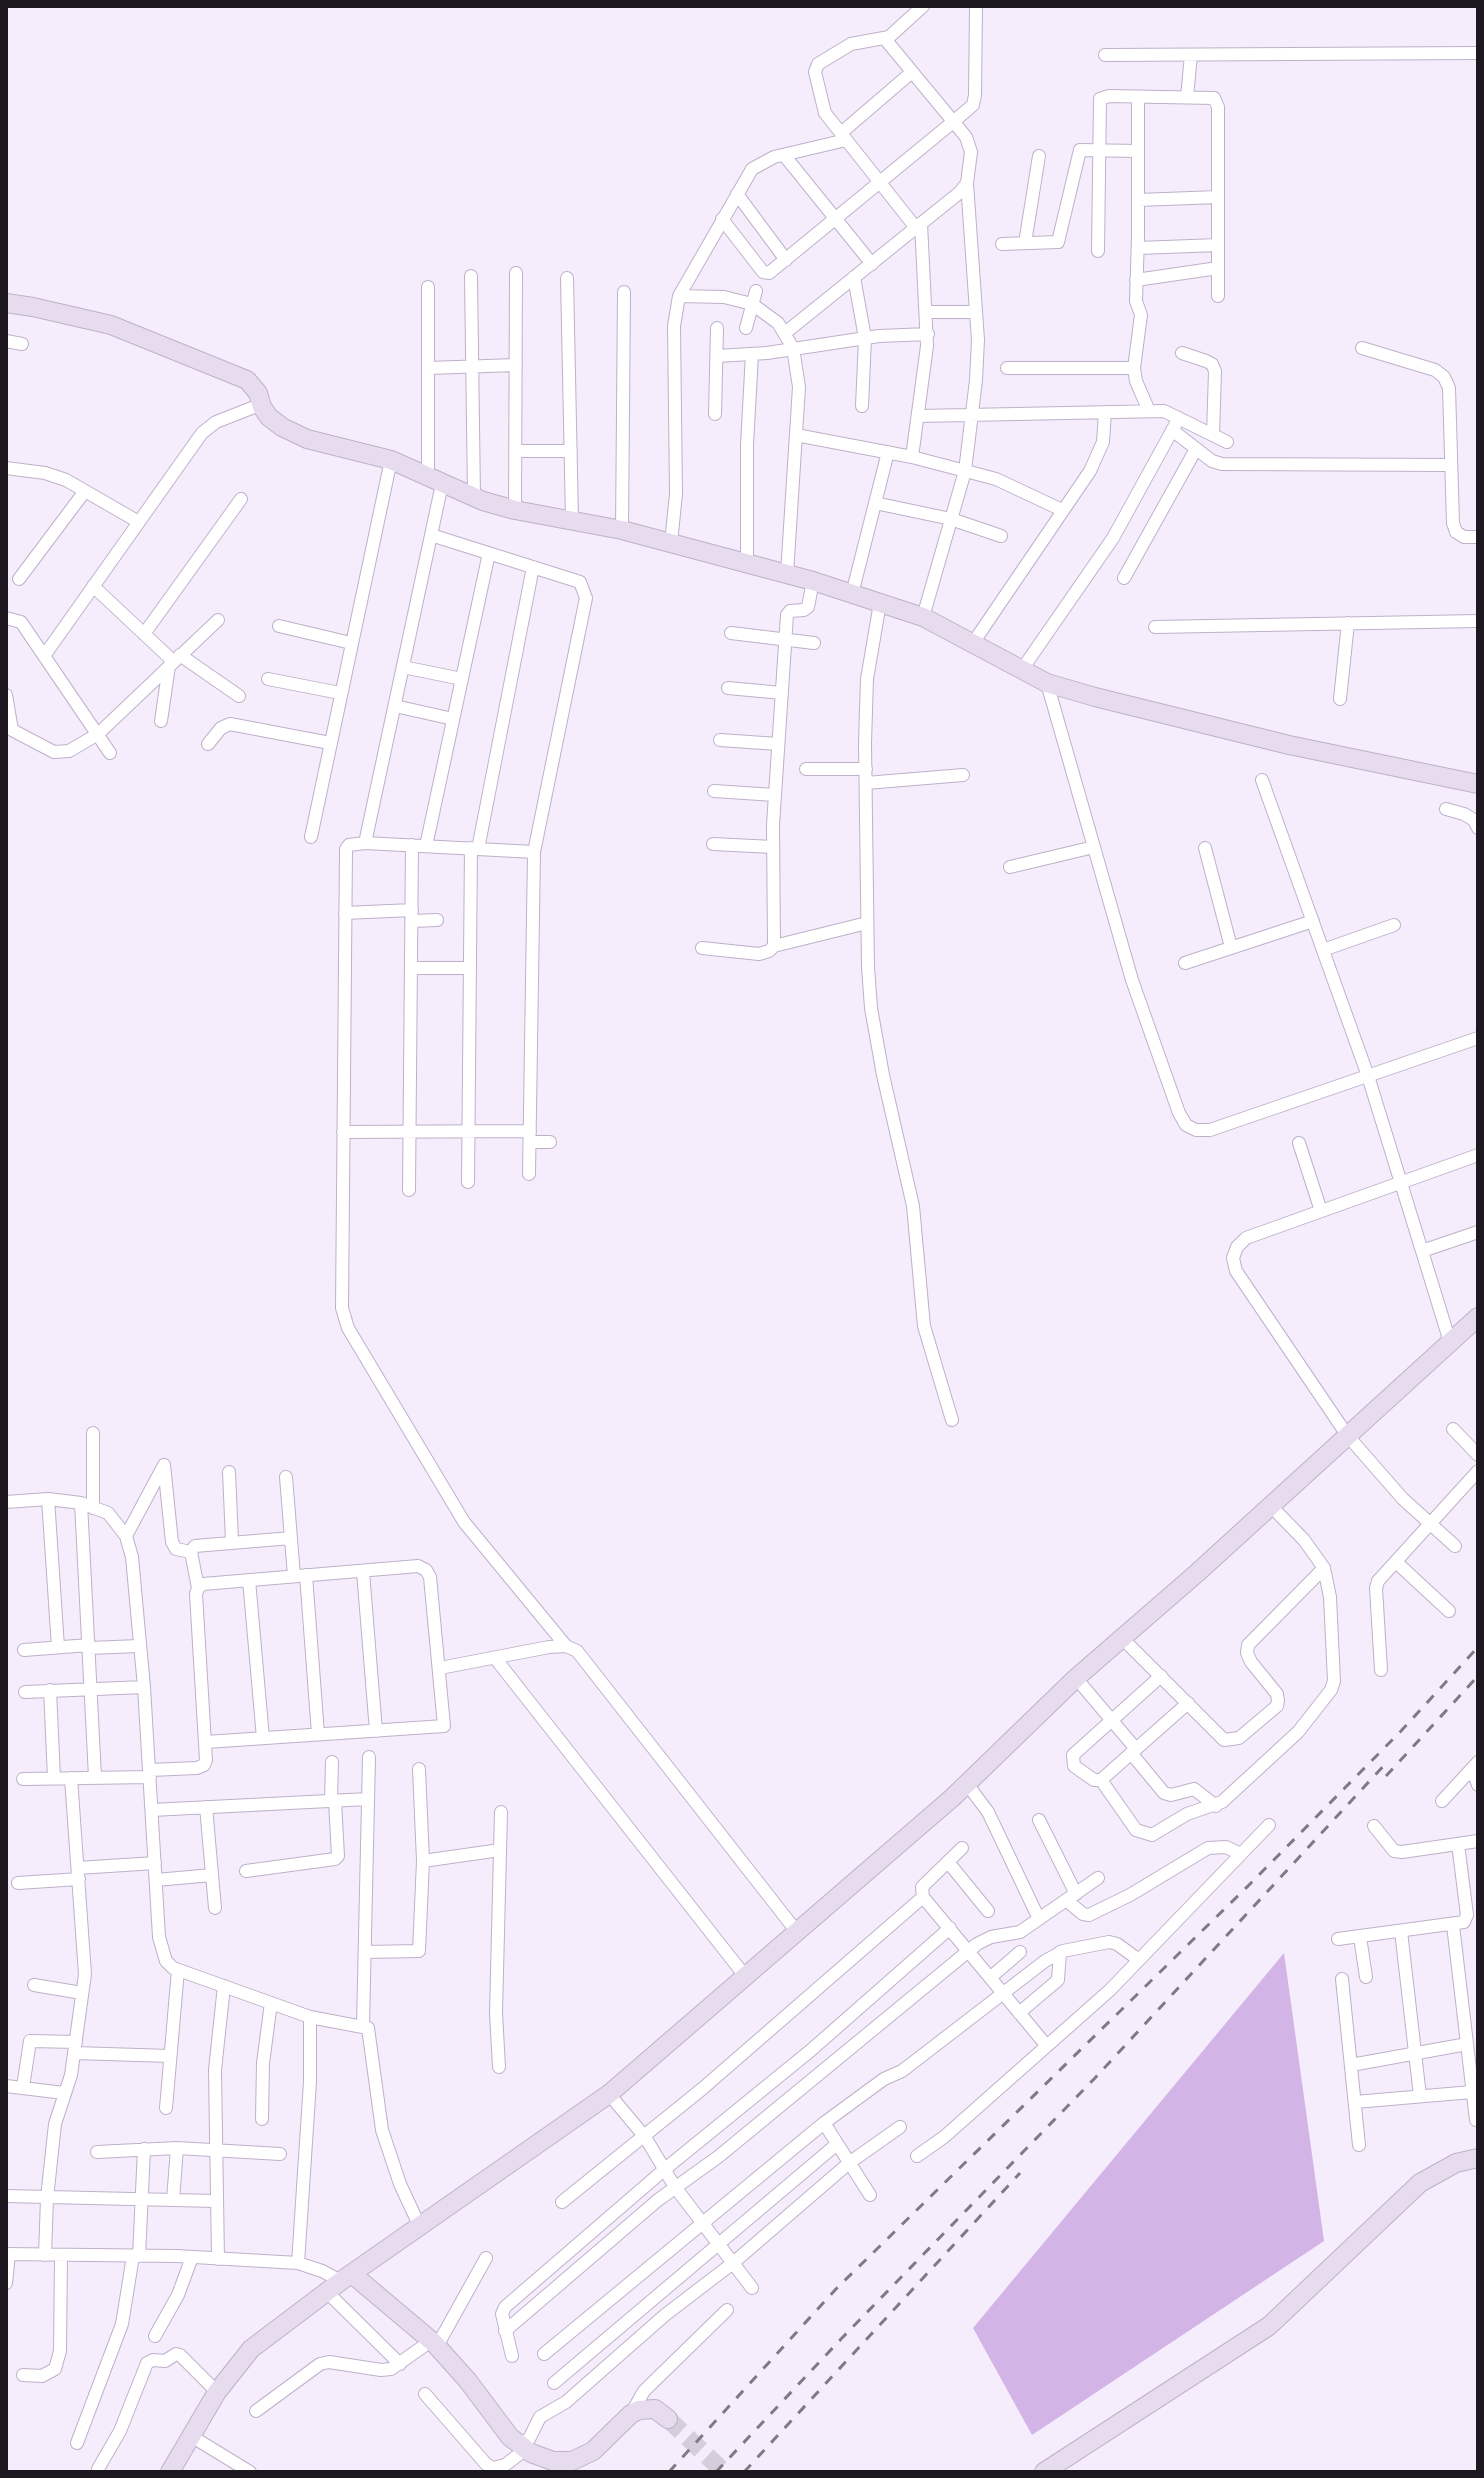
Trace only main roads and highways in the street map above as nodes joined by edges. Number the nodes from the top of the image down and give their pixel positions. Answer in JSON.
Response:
{"nodes":[{"id":1,"x":6,"y":303,"type":"edge"},
{"id":2,"x":1478,"y":784,"type":"edge"},
{"id":3,"x":1475,"y":1326,"type":"edge"},
{"id":4,"x":1478,"y":2158,"type":"edge"},
{"id":5,"x":340,"y":2282,"type":"junction"},
{"id":6,"x":668,"y":2419,"type":"tunnel mouth"},
{"id":7,"x":170,"y":2472,"type":"edge"},
{"id":8,"x":1044,"y":2472,"type":"edge"}],
"edges":[{"from":1,"to":2,"type":"main road"},
{"from":3,"to":5,"type":"main road"},
{"from":4,"to":8,"type":"main road"},
{"from":5,"to":6,"type":"main road"},
{"from":5,"to":7,"type":"main road"}]}
